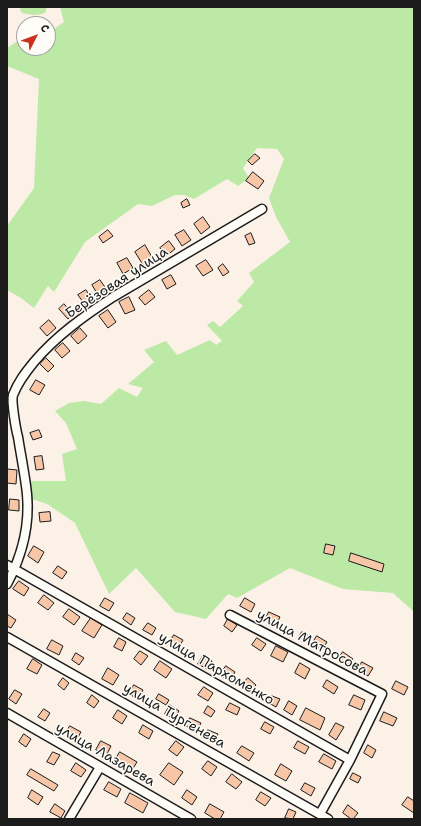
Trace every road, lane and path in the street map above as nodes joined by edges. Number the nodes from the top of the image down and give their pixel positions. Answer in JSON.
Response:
{"nodes":[{"id":1,"x":262,"y":209,"type":"dead end"},
{"id":2,"x":10,"y":397,"type":"edge"},
{"id":3,"x":7,"y":565,"type":"edge"},
{"id":4,"x":15,"y":570,"type":"junction"},
{"id":5,"x":7,"y":584,"type":"edge"},
{"id":6,"x":230,"y":615,"type":"dead end"},
{"id":7,"x":7,"y":637,"type":"edge"},
{"id":8,"x":7,"y":713,"type":"edge"},
{"id":9,"x":350,"y":760,"type":"junction"},
{"id":10,"x":100,"y":767,"type":"junction"},
{"id":11,"x":320,"y":814,"type":"junction"},
{"id":12,"x":69,"y":819,"type":"edge"},
{"id":13,"x":191,"y":819,"type":"edge"},
{"id":14,"x":328,"y":819,"type":"edge"}],
"edges":[{"from":1,"to":2,"type":"street","name":"Берёзовая улица"},
{"from":2,"to":4,"type":"street","name":"Берёзовая улица"},
{"from":3,"to":4,"type":"street","name":"улица Пархоменко"},
{"from":4,"to":5,"type":"street","name":"Берёзовая улица"},
{"from":4,"to":9,"type":"street","name":"улица Пархоменко"},
{"from":6,"to":9,"type":"street","name":"улица Матросова"},
{"from":7,"to":11,"type":"street","name":"улица Тургенева"},
{"from":8,"to":10,"type":"street","name":"улица Лазарева"},
{"from":9,"to":11,"type":"street"},
{"from":10,"to":12,"type":"street"},
{"from":10,"to":13,"type":"street","name":"улица Лазарева"},
{"from":11,"to":14,"type":"street","name":"улица Тургенева"}]}
